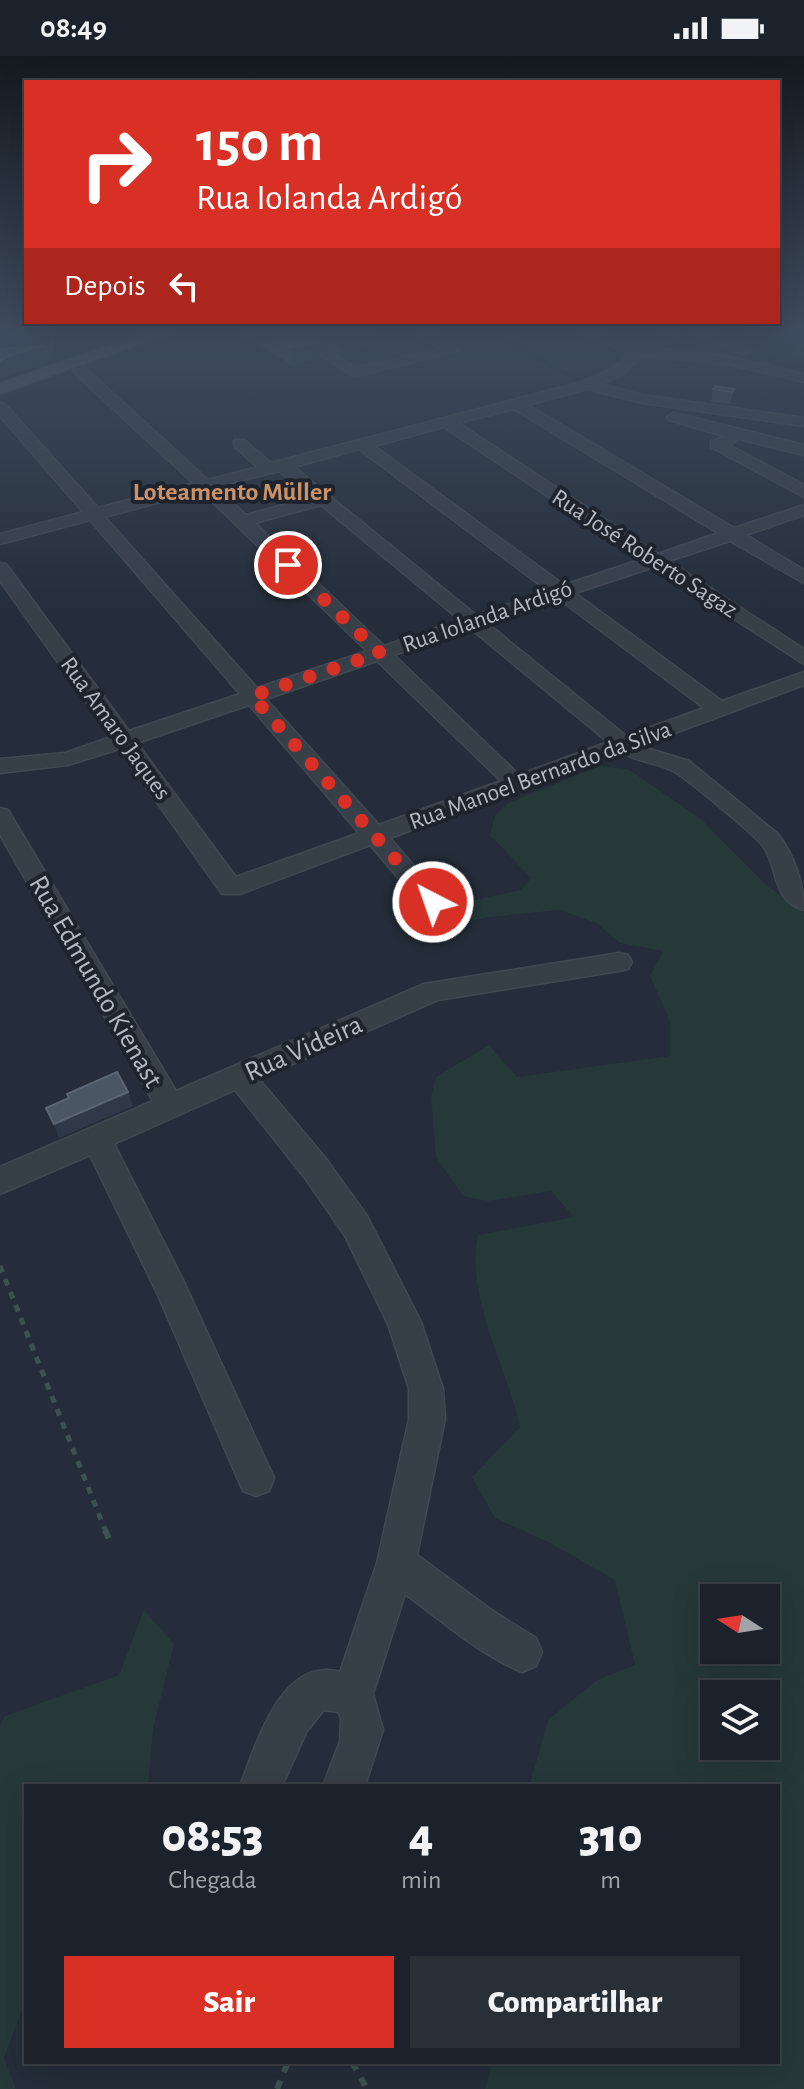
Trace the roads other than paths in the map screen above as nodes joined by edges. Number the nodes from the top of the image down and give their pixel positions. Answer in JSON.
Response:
{"nodes":[{"id":1,"x":17,"y":427,"type":"edge"},
{"id":2,"x":144,"y":427,"type":"edge"},
{"id":3,"x":427,"y":427,"type":"edge"},
{"id":4,"x":453,"y":427,"type":"edge"},
{"id":5,"x":554,"y":427,"type":"edge"},
{"id":6,"x":707,"y":427,"type":"edge"},
{"id":7,"x":745,"y":437,"type":"junction"},
{"id":8,"x":239,"y":443,"type":"dead end"},
{"id":9,"x":362,"y":444,"type":"junction"},
{"id":10,"x":804,"y":450,"type":"edge"},
{"id":11,"x":275,"y":467,"type":"junction"},
{"id":12,"x":203,"y":486,"type":"junction"},
{"id":13,"x":804,"y":492,"type":"edge"},
{"id":14,"x":323,"y":499,"type":"junction"},
{"id":15,"x":804,"y":510,"type":"edge"},
{"id":16,"x":94,"y":514,"type":"junction"},
{"id":17,"x":243,"y":521,"type":"junction"},
{"id":18,"x":730,"y":534,"type":"junction"},
{"id":19,"x":0,"y":539,"type":"edge"},
{"id":20,"x":654,"y":560,"type":"junction"},
{"id":21,"x":0,"y":568,"type":"edge"},
{"id":22,"x":804,"y":578,"type":"edge"},
{"id":23,"x":559,"y":592,"type":"junction"},
{"id":24,"x":469,"y":621,"type":"junction"},
{"id":25,"x":380,"y":653,"type":"junction"},
{"id":26,"x":804,"y":658,"type":"edge"},
{"id":27,"x":804,"y":678,"type":"edge"},
{"id":28,"x":252,"y":696,"type":"junction"},
{"id":29,"x":719,"y":709,"type":"junction"},
{"id":30,"x":124,"y":739,"type":"junction"},
{"id":31,"x":623,"y":744,"type":"junction"},
{"id":32,"x":0,"y":766,"type":"edge"},
{"id":33,"x":516,"y":784,"type":"junction"},
{"id":34,"x":0,"y":815,"type":"edge"},
{"id":35,"x":374,"y":835,"type":"junction"},
{"id":36,"x":231,"y":888,"type":"joint"},
{"id":37,"x":433,"y":902,"type":"dead end"},
{"id":38,"x":804,"y":902,"type":"edge"},
{"id":39,"x":619,"y":962,"type":"dead end"},
{"id":40,"x":239,"y":1075,"type":"junction"},
{"id":41,"x":170,"y":1106,"type":"junction"},
{"id":42,"x":96,"y":1138,"type":"junction"},
{"id":43,"x":0,"y":1181,"type":"edge"},
{"id":44,"x":256,"y":1478,"type":"dead end"},
{"id":45,"x":396,"y":1563,"type":"junction"},
{"id":46,"x":522,"y":1652,"type":"dead end"},
{"id":47,"x":352,"y":1697,"type":"junction"},
{"id":48,"x":262,"y":1784,"type":"edge"},
{"id":49,"x":345,"y":1784,"type":"edge"}],
"edges":[{"from":1,"to":16,"type":"street"},
{"from":2,"to":12,"type":"street"},
{"from":3,"to":9,"type":"street"},
{"from":4,"to":20,"type":"street","name":"Rua José Roberto Sagaz"},
{"from":5,"to":18,"type":"street"},
{"from":6,"to":7,"type":"street"},
{"from":7,"to":10,"type":"street"},
{"from":7,"to":13,"type":"street"},
{"from":8,"to":11,"type":"street"},
{"from":9,"to":11,"type":"street"},
{"from":9,"to":23,"type":"street"},
{"from":11,"to":12,"type":"street"},
{"from":11,"to":14,"type":"street"},
{"from":12,"to":16,"type":"street"},
{"from":12,"to":17,"type":"street"},
{"from":14,"to":17,"type":"street"},
{"from":14,"to":24,"type":"street"},
{"from":15,"to":18,"type":"street","name":"Rua Iolanda Ardigó"},
{"from":16,"to":19,"type":"street"},
{"from":16,"to":28,"type":"street"},
{"from":17,"to":25,"type":"street"},
{"from":18,"to":20,"type":"street","name":"Rua Iolanda Ardigó"},
{"from":18,"to":22,"type":"street"},
{"from":20,"to":23,"type":"street","name":"Rua Iolanda Ardigó"},
{"from":20,"to":26,"type":"street","name":"Rua José Roberto Sagaz"},
{"from":21,"to":30,"type":"street","name":"Rua Amaro Jaques"},
{"from":23,"to":24,"type":"street","name":"Rua Iolanda Ardigó"},
{"from":23,"to":29,"type":"street"},
{"from":24,"to":25,"type":"street","name":"Rua Iolanda Ardigó"},
{"from":24,"to":31,"type":"street"},
{"from":25,"to":28,"type":"street","name":"Rua Iolanda Ardigó"},
{"from":25,"to":33,"type":"street"},
{"from":27,"to":29,"type":"street","name":"Rua Manoel Bernardo da Silva"},
{"from":28,"to":30,"type":"street","name":"Rua Iolanda Ardigó"},
{"from":28,"to":35,"type":"street"},
{"from":29,"to":31,"type":"street","name":"Rua Manoel Bernardo da Silva"},
{"from":30,"to":32,"type":"street","name":"Rua Iolanda Ardigó"},
{"from":30,"to":36,"type":"street","name":"Rua Amaro Jaques"},
{"from":31,"to":33,"type":"street","name":"Rua Manoel Bernardo da Silva"},
{"from":31,"to":38,"type":"street"},
{"from":33,"to":35,"type":"street","name":"Rua Manoel Bernardo da Silva"},
{"from":34,"to":41,"type":"street","name":"Rua Edmundo Kienast"},
{"from":35,"to":36,"type":"street","name":"Rua Manoel Bernardo da Silva"},
{"from":35,"to":37,"type":"street"},
{"from":39,"to":40,"type":"street","name":"Rua Videira"},
{"from":40,"to":41,"type":"street","name":"Rua Videira"},
{"from":40,"to":45,"type":"street"},
{"from":41,"to":42,"type":"street","name":"Rua Videira"},
{"from":42,"to":43,"type":"street","name":"Rua Videira"},
{"from":42,"to":44,"type":"street"},
{"from":45,"to":46,"type":"street"},
{"from":45,"to":47,"type":"street"},
{"from":47,"to":48,"type":"street"},
{"from":47,"to":49,"type":"street"}]}
